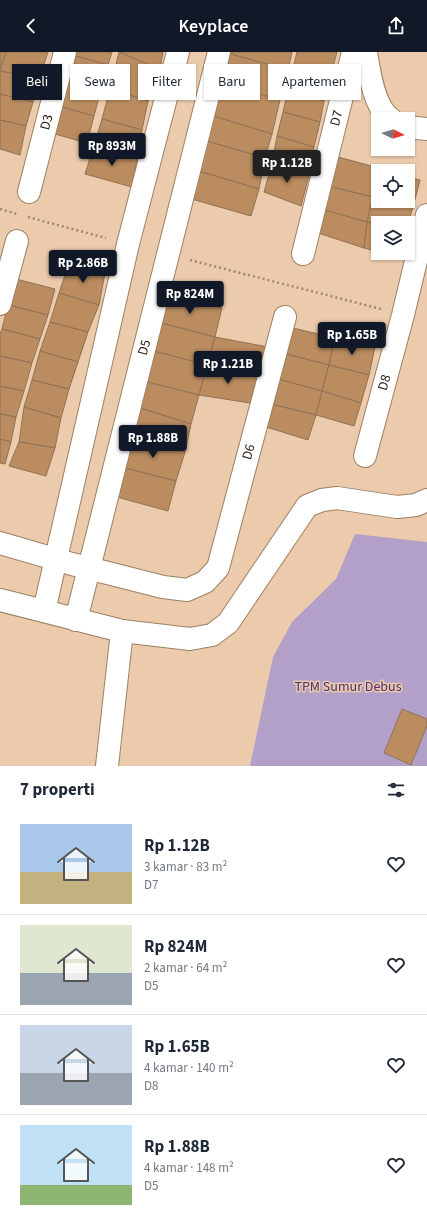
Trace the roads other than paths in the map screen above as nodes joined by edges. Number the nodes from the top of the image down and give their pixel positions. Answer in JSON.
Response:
{"nodes":[{"id":1,"x":65,"y":52,"type":"edge"},
{"id":2,"x":178,"y":52,"type":"edge"},
{"id":3,"x":219,"y":52,"type":"edge"},
{"id":4,"x":353,"y":52,"type":"edge"},
{"id":5,"x":366,"y":52,"type":"edge"},
{"id":6,"x":384,"y":112,"type":"edge"},
{"id":7,"x":415,"y":128,"type":"edge"},
{"id":8,"x":427,"y":129,"type":"edge"},
{"id":9,"x":30,"y":192,"type":"dead end"},
{"id":10,"x":427,"y":215,"type":"edge"},
{"id":11,"x":17,"y":241,"type":"dead end"},
{"id":12,"x":303,"y":254,"type":"dead end"},
{"id":13,"x":0,"y":304,"type":"edge"},
{"id":14,"x":285,"y":317,"type":"dead end"},
{"id":15,"x":365,"y":456,"type":"dead end"},
{"id":16,"x":427,"y":500,"type":"edge"},
{"id":17,"x":0,"y":543,"type":"edge"},
{"id":18,"x":55,"y":559,"type":"junction"},
{"id":19,"x":90,"y":568,"type":"junction"},
{"id":20,"x":0,"y":600,"type":"edge"},
{"id":21,"x":44,"y":610,"type":"junction"},
{"id":22,"x":76,"y":620,"type":"junction"},
{"id":23,"x":122,"y":631,"type":"junction"},
{"id":24,"x":106,"y":766,"type":"edge"}],
"edges":[{"from":1,"to":9,"type":"street","name":"D3"},
{"from":2,"to":18,"type":"street"},
{"from":3,"to":19,"type":"street","name":"D5"},
{"from":4,"to":12,"type":"street","name":"D7"},
{"from":5,"to":6,"type":"street"},
{"from":7,"to":8,"type":"street"},
{"from":10,"to":15,"type":"street","name":"D8"},
{"from":11,"to":13,"type":"street"},
{"from":14,"to":19,"type":"street","name":"D6"},
{"from":16,"to":23,"type":"street"},
{"from":17,"to":18,"type":"street"},
{"from":18,"to":19,"type":"street"},
{"from":18,"to":21,"type":"street"},
{"from":19,"to":22,"type":"street","name":"D5"},
{"from":20,"to":21,"type":"street"},
{"from":21,"to":22,"type":"street"},
{"from":22,"to":23,"type":"street"},
{"from":23,"to":24,"type":"street"}]}
